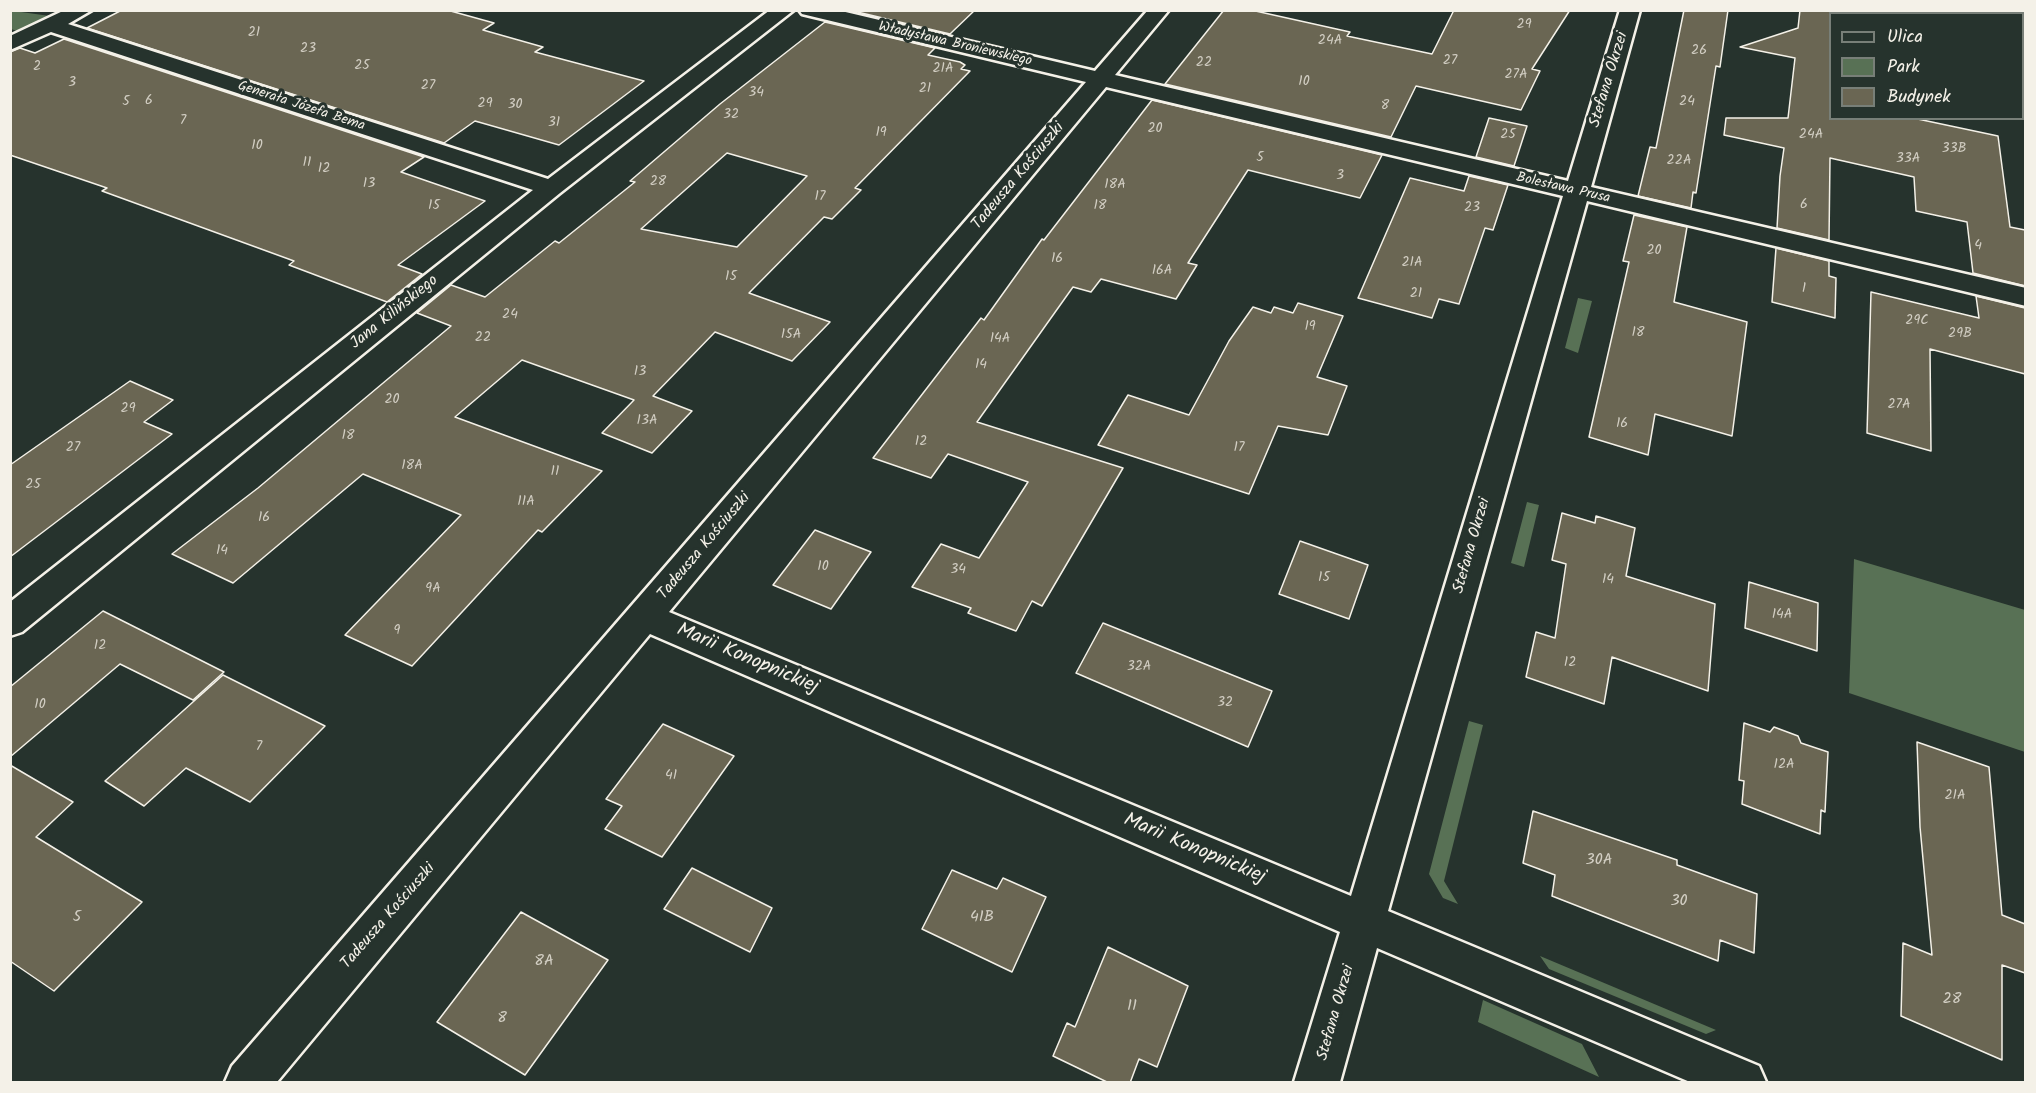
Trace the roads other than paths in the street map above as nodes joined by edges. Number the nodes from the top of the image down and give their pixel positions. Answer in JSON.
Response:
{"nodes":[{"id":1,"x":82,"y":10,"type":"edge"},
{"id":2,"x":784,"y":10,"type":"edge"},
{"id":3,"x":810,"y":10,"type":"edge"},
{"id":4,"x":1159,"y":10,"type":"edge"},
{"id":5,"x":1630,"y":10,"type":"edge"},
{"id":6,"x":50,"y":25,"type":"junction"},
{"id":7,"x":10,"y":44,"type":"edge"},
{"id":8,"x":1101,"y":79,"type":"junction"},
{"id":9,"x":551,"y":188,"type":"junction"},
{"id":10,"x":1576,"y":192,"type":"junction"},
{"id":11,"x":2025,"y":297,"type":"edge"},
{"id":12,"x":645,"y":617,"type":"junction"},
{"id":13,"x":10,"y":622,"type":"edge"},
{"id":14,"x":1364,"y":922,"type":"junction"},
{"id":15,"x":248,"y":1083,"type":"edge"},
{"id":16,"x":1317,"y":1083,"type":"edge"},
{"id":17,"x":1743,"y":1083,"type":"edge"}],
"edges":[{"from":1,"to":6,"type":"street"},
{"from":2,"to":9,"type":"street","name":"Jana Kilińskiego"},
{"from":3,"to":8,"type":"street","name":"Władysława Broniewskiego"},
{"from":4,"to":8,"type":"street","name":"Tadeusza Kościuszki"},
{"from":5,"to":10,"type":"street","name":"Stefana Okrzei"},
{"from":6,"to":7,"type":"street"},
{"from":6,"to":9,"type":"street","name":"Generała Józefa Bema"},
{"from":8,"to":10,"type":"street","name":"Bolesława Prusa"},
{"from":8,"to":12,"type":"street","name":"Tadeusza Kościuszki"},
{"from":9,"to":13,"type":"street","name":"Jana Kilińskiego"},
{"from":10,"to":11,"type":"street","name":"Bolesława Prusa"},
{"from":10,"to":14,"type":"street","name":"Stefana Okrzei"},
{"from":12,"to":14,"type":"street","name":"Marii Konopnickiej"},
{"from":12,"to":15,"type":"street","name":"Tadeusza Kościuszki"},
{"from":14,"to":16,"type":"street","name":"Stefana Okrzei"},
{"from":14,"to":17,"type":"street","name":"Marii Konopnickiej"}]}
